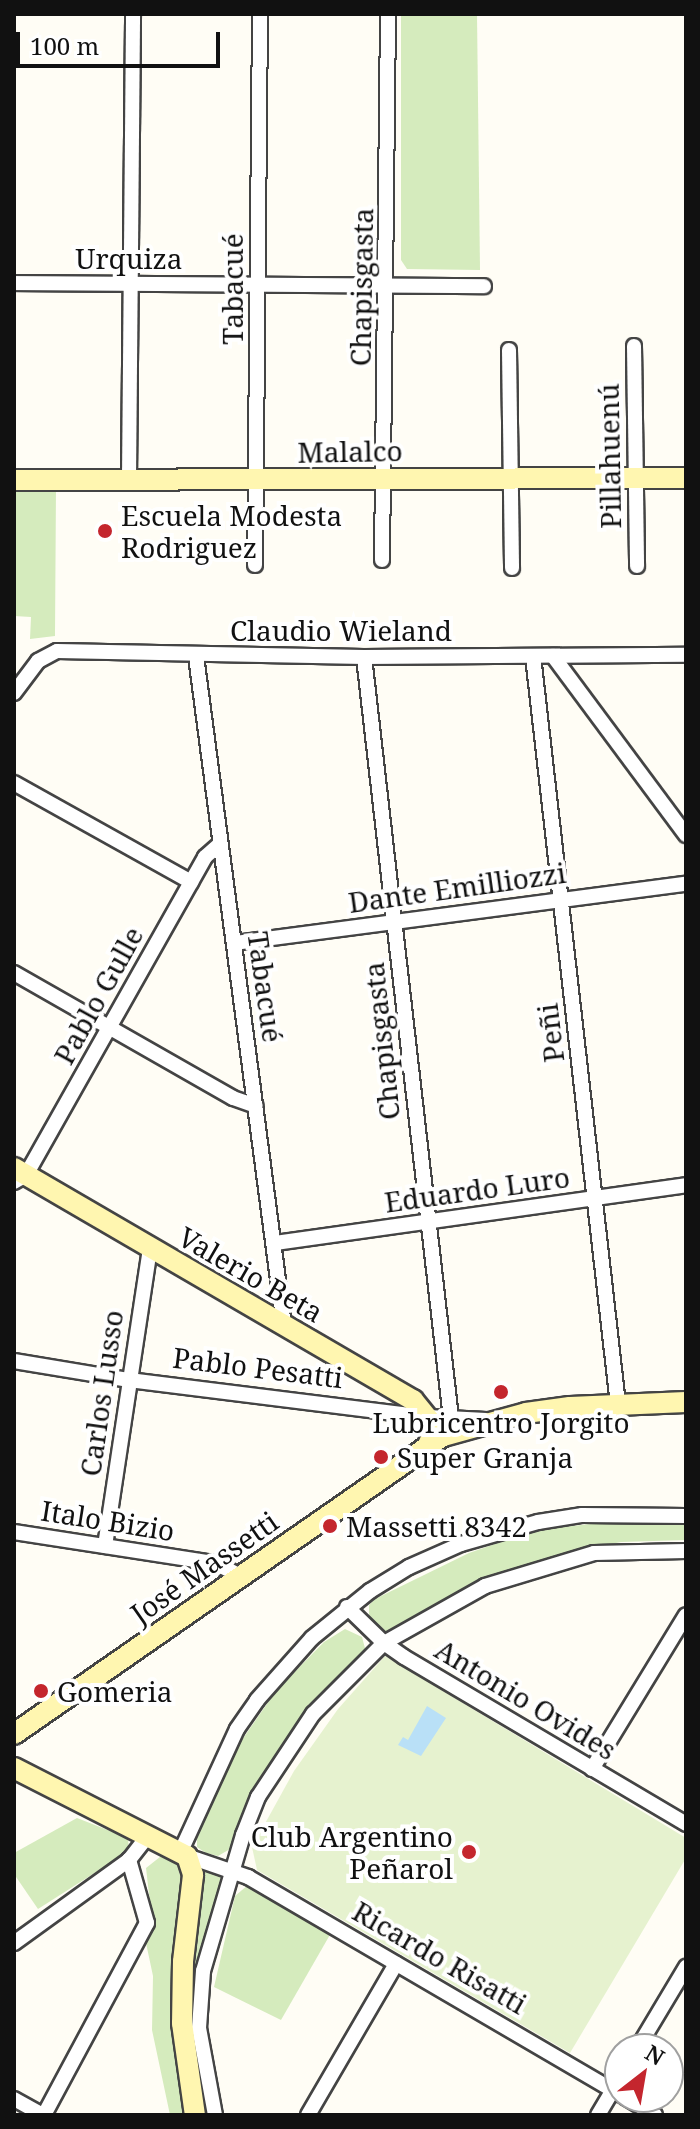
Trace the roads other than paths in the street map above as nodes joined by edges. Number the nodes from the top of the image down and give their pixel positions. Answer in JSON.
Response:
{"nodes":[{"id":1,"x":133,"y":14,"type":"edge"},
{"id":2,"x":260,"y":14,"type":"edge"},
{"id":3,"x":388,"y":14,"type":"edge"},
{"id":4,"x":14,"y":283,"type":"edge"},
{"id":5,"x":130,"y":284,"type":"junction"},
{"id":6,"x":257,"y":285,"type":"junction"},
{"id":7,"x":387,"y":286,"type":"junction"},
{"id":8,"x":484,"y":286,"type":"dead end"},
{"id":9,"x":634,"y":346,"type":"dead end"},
{"id":10,"x":509,"y":350,"type":"dead end"},
{"id":11,"x":511,"y":476,"type":"junction"},
{"id":12,"x":634,"y":476,"type":"junction"},
{"id":13,"x":686,"y":478,"type":"edge"},
{"id":14,"x":129,"y":479,"type":"junction"},
{"id":15,"x":383,"y":479,"type":"junction"},
{"id":16,"x":14,"y":480,"type":"edge"},
{"id":17,"x":257,"y":480,"type":"junction"},
{"id":18,"x":382,"y":560,"type":"dead end"},
{"id":19,"x":255,"y":565,"type":"dead end"},
{"id":20,"x":637,"y":566,"type":"dead end"},
{"id":21,"x":512,"y":568,"type":"dead end"},
{"id":22,"x":686,"y":655,"type":"edge"},
{"id":23,"x":196,"y":656,"type":"junction"},
{"id":24,"x":533,"y":656,"type":"junction"},
{"id":25,"x":553,"y":656,"type":"junction"},
{"id":26,"x":364,"y":657,"type":"junction"},
{"id":27,"x":14,"y":693,"type":"edge"},
{"id":28,"x":14,"y":783,"type":"edge"},
{"id":29,"x":686,"y":835,"type":"edge"},
{"id":30,"x":220,"y":844,"type":"junction"},
{"id":31,"x":191,"y":882,"type":"junction"},
{"id":32,"x":686,"y":884,"type":"edge"},
{"id":33,"x":561,"y":900,"type":"junction"},
{"id":34,"x":394,"y":922,"type":"junction"},
{"id":35,"x":235,"y":943,"type":"junction"},
{"id":36,"x":14,"y":973,"type":"edge"},
{"id":37,"x":109,"y":1028,"type":"junction"},
{"id":38,"x":256,"y":1106,"type":"junction"},
{"id":39,"x":18,"y":1175,"type":"edge"},
{"id":40,"x":686,"y":1185,"type":"edge"},
{"id":41,"x":596,"y":1200,"type":"junction"},
{"id":42,"x":427,"y":1222,"type":"junction"},
{"id":43,"x":275,"y":1243,"type":"junction"},
{"id":44,"x":150,"y":1247,"type":"junction"},
{"id":45,"x":284,"y":1325,"type":"junction"},
{"id":46,"x":14,"y":1361,"type":"edge"},
{"id":47,"x":129,"y":1380,"type":"junction"},
{"id":48,"x":686,"y":1402,"type":"edge"},
{"id":49,"x":618,"y":1404,"type":"junction"},
{"id":50,"x":428,"y":1417,"type":"junction"},
{"id":51,"x":451,"y":1418,"type":"junction"},
{"id":52,"x":495,"y":1420,"type":"junction"},
{"id":53,"x":427,"y":1447,"type":"junction"},
{"id":54,"x":686,"y":1516,"type":"edge"},
{"id":55,"x":14,"y":1532,"type":"edge"},
{"id":56,"x":105,"y":1546,"type":"junction"},
{"id":57,"x":686,"y":1551,"type":"edge"},
{"id":58,"x":239,"y":1575,"type":"junction"},
{"id":59,"x":347,"y":1607,"type":"junction"},
{"id":60,"x":686,"y":1615,"type":"edge"},
{"id":61,"x":384,"y":1643,"type":"junction"},
{"id":62,"x":14,"y":1734,"type":"edge"},
{"id":63,"x":14,"y":1768,"type":"edge"},
{"id":64,"x":592,"y":1769,"type":"junction"},
{"id":65,"x":686,"y":1824,"type":"edge"},
{"id":66,"x":147,"y":1837,"type":"junction"},
{"id":67,"x":184,"y":1854,"type":"junction"},
{"id":68,"x":129,"y":1860,"type":"junction"},
{"id":69,"x":232,"y":1871,"type":"junction"},
{"id":70,"x":14,"y":1943,"type":"edge"},
{"id":71,"x":396,"y":1964,"type":"junction"},
{"id":72,"x":686,"y":1967,"type":"edge"},
{"id":73,"x":647,"y":2033,"type":"edge"},
{"id":74,"x":604,"y":2082,"type":"edge"},
{"id":75,"x":14,"y":2099,"type":"edge"},
{"id":76,"x":43,"y":2115,"type":"edge"},
{"id":77,"x":195,"y":2115,"type":"edge"},
{"id":78,"x":215,"y":2115,"type":"edge"},
{"id":79,"x":308,"y":2115,"type":"edge"}],
"edges":[{"from":1,"to":5,"type":"street"},
{"from":2,"to":6,"type":"street","name":"Tabacué"},
{"from":3,"to":7,"type":"street","name":"Chapisgasta"},
{"from":4,"to":5,"type":"street","name":"Urquiza"},
{"from":5,"to":6,"type":"street","name":"Urquiza"},
{"from":5,"to":14,"type":"street"},
{"from":6,"to":7,"type":"street","name":"Urquiza"},
{"from":6,"to":17,"type":"street","name":"Tabacué"},
{"from":7,"to":8,"type":"street","name":"Urquiza"},
{"from":7,"to":15,"type":"street","name":"Chapisgasta"},
{"from":9,"to":12,"type":"street","name":"Pillahuenú"},
{"from":10,"to":11,"type":"street"},
{"from":11,"to":12,"type":"main road","name":"Malalco"},
{"from":11,"to":15,"type":"main road","name":"Malalco"},
{"from":11,"to":21,"type":"street"},
{"from":12,"to":13,"type":"main road","name":"Malalco"},
{"from":12,"to":20,"type":"street","name":"Pillahuenú"},
{"from":14,"to":16,"type":"main road","name":"Malalco"},
{"from":14,"to":17,"type":"main road","name":"Malalco"},
{"from":15,"to":17,"type":"main road","name":"Malalco"},
{"from":15,"to":18,"type":"street","name":"Chapisgasta"},
{"from":17,"to":19,"type":"street","name":"Tabacué"},
{"from":22,"to":25,"type":"street","name":"Claudio Wieland"},
{"from":23,"to":26,"type":"street","name":"Claudio Wieland"},
{"from":23,"to":27,"type":"street","name":"Claudio Wieland"},
{"from":23,"to":30,"type":"street","name":"Tabacué"},
{"from":24,"to":25,"type":"street","name":"Claudio Wieland"},
{"from":24,"to":26,"type":"street","name":"Claudio Wieland"},
{"from":24,"to":33,"type":"street","name":"Peñi"},
{"from":25,"to":29,"type":"street"},
{"from":26,"to":34,"type":"street","name":"Chapisgasta"},
{"from":28,"to":31,"type":"street"},
{"from":30,"to":31,"type":"street","name":"Pablo Gulle"},
{"from":30,"to":35,"type":"street","name":"Tabacué"},
{"from":31,"to":37,"type":"street","name":"Pablo Gulle"},
{"from":32,"to":33,"type":"street","name":"Dante Emilliozzi"},
{"from":33,"to":34,"type":"street","name":"Dante Emilliozzi"},
{"from":33,"to":41,"type":"street","name":"Peñi"},
{"from":34,"to":35,"type":"street","name":"Dante Emilliozzi"},
{"from":34,"to":42,"type":"street","name":"Chapisgasta"},
{"from":35,"to":38,"type":"street","name":"Tabacué"},
{"from":36,"to":37,"type":"street"},
{"from":37,"to":38,"type":"street"},
{"from":37,"to":39,"type":"street","name":"Pablo Gulle"},
{"from":38,"to":43,"type":"street","name":"Tabacué"},
{"from":39,"to":44,"type":"main road","name":"Valerio Beta"},
{"from":40,"to":41,"type":"street","name":"Eduardo Luro"},
{"from":41,"to":42,"type":"street","name":"Eduardo Luro"},
{"from":41,"to":49,"type":"street","name":"Peñi"},
{"from":42,"to":43,"type":"street","name":"Eduardo Luro"},
{"from":42,"to":51,"type":"street","name":"Chapisgasta"},
{"from":43,"to":45,"type":"street","name":"Tabacué"},
{"from":44,"to":45,"type":"main road","name":"Valerio Beta"},
{"from":44,"to":47,"type":"street","name":"Carlos Lusso"},
{"from":45,"to":50,"type":"main road","name":"Valerio Beta"},
{"from":46,"to":47,"type":"street","name":"Pablo Pesatti"},
{"from":47,"to":50,"type":"street","name":"Pablo Pesatti"},
{"from":47,"to":56,"type":"street","name":"Carlos Lusso"},
{"from":48,"to":49,"type":"main road","name":"Pablo Pesatti"},
{"from":49,"to":52,"type":"main road","name":"Pablo Pesatti"},
{"from":50,"to":51,"type":"street","name":"Pablo Pesatti"},
{"from":50,"to":53,"type":"main road"},
{"from":51,"to":52,"type":"street","name":"Pablo Pesatti"},
{"from":52,"to":53,"type":"main road","name":"Pablo Pesatti"},
{"from":53,"to":58,"type":"main road","name":"José Massetti"},
{"from":54,"to":59,"type":"street"},
{"from":55,"to":56,"type":"street","name":"Italo Bizio"},
{"from":56,"to":58,"type":"street","name":"Italo Bizio"},
{"from":57,"to":61,"type":"street"},
{"from":58,"to":62,"type":"main road","name":"José Massetti"},
{"from":59,"to":61,"type":"street","name":"Antonio Ovides"},
{"from":59,"to":67,"type":"street"},
{"from":60,"to":64,"type":"street"},
{"from":61,"to":64,"type":"street","name":"Antonio Ovides"},
{"from":61,"to":69,"type":"street"},
{"from":63,"to":66,"type":"main road","name":"Ricardo Risatti"},
{"from":64,"to":65,"type":"street","name":"Antonio Ovides"},
{"from":66,"to":67,"type":"main road","name":"Ricardo Risatti"},
{"from":66,"to":68,"type":"street"},
{"from":67,"to":69,"type":"street","name":"Ricardo Risatti"},
{"from":67,"to":77,"type":"main road"},
{"from":68,"to":70,"type":"street"},
{"from":68,"to":76,"type":"street"},
{"from":69,"to":71,"type":"street","name":"Ricardo Risatti"},
{"from":69,"to":78,"type":"street"},
{"from":71,"to":74,"type":"street","name":"Ricardo Risatti"},
{"from":71,"to":79,"type":"street"},
{"from":72,"to":73,"type":"street"},
{"from":75,"to":76,"type":"street"}]}
